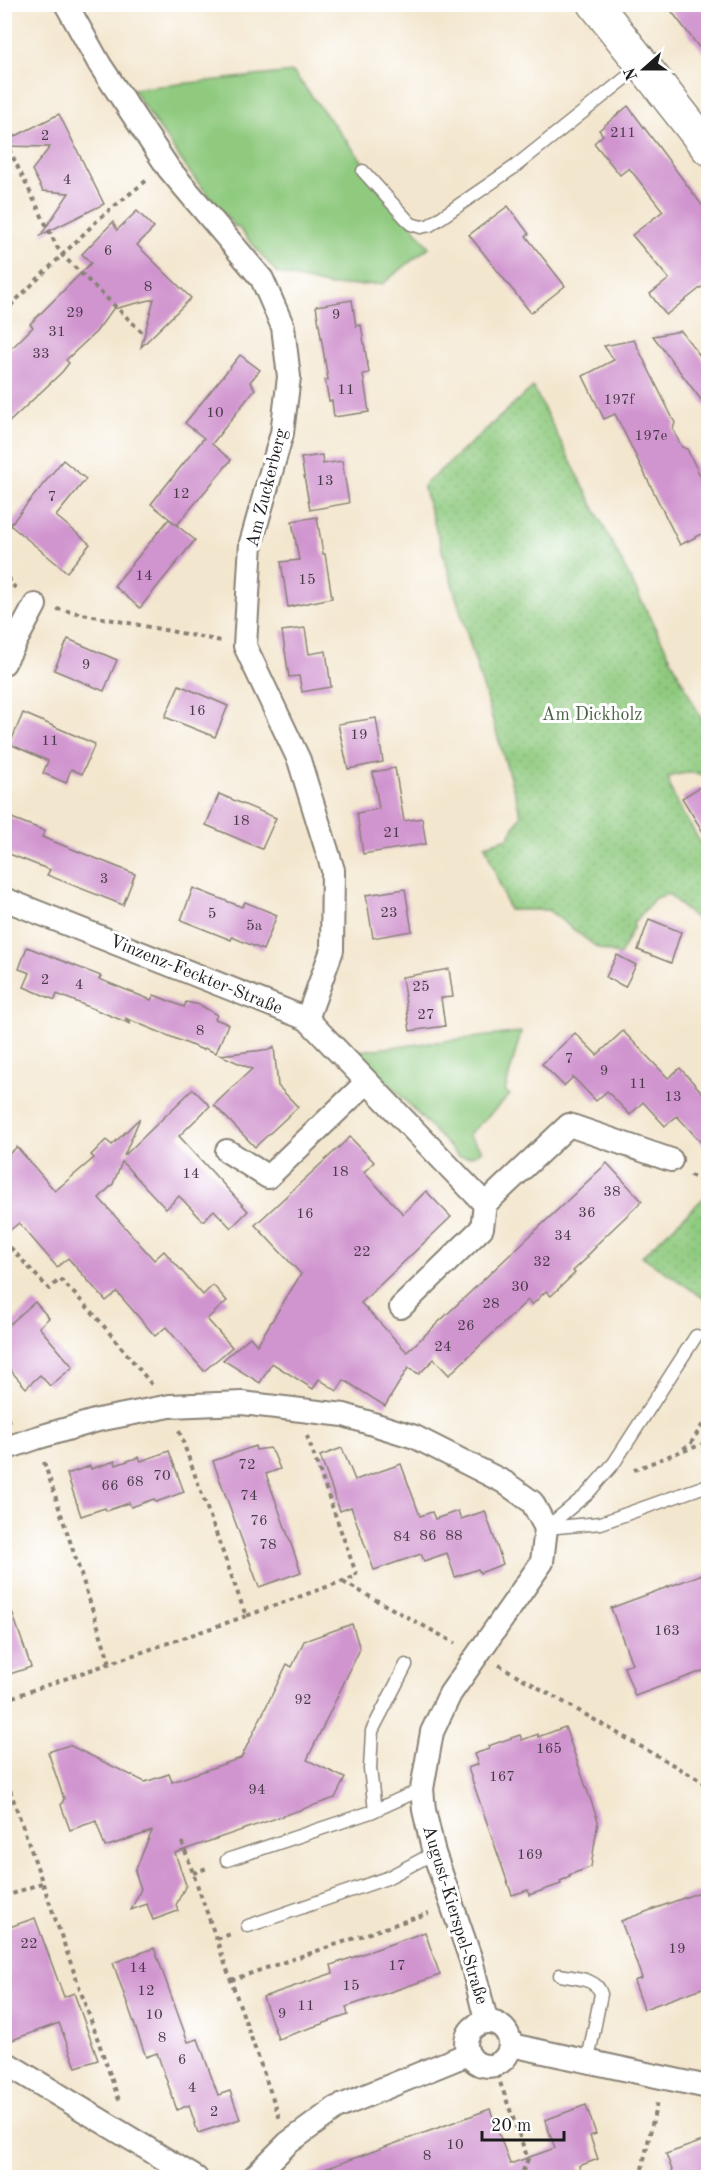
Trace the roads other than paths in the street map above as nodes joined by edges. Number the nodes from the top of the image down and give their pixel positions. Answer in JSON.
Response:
{"nodes":[{"id":1,"x":66,"y":4,"type":"edge"},
{"id":2,"x":595,"y":4,"type":"edge"},
{"id":3,"x":643,"y":64,"type":"junction"},
{"id":4,"x":708,"y":148,"type":"edge"},
{"id":5,"x":363,"y":171,"type":"dead end"},
{"id":6,"x":35,"y":605,"type":"road end"},
{"id":7,"x":4,"y":663,"type":"edge"},
{"id":8,"x":4,"y":899,"type":"edge"},
{"id":9,"x":307,"y":1019,"type":"junction"},
{"id":10,"x":367,"y":1082,"type":"junction"},
{"id":11,"x":227,"y":1151,"type":"dead end"},
{"id":12,"x":671,"y":1160,"type":"dead end"},
{"id":13,"x":485,"y":1204,"type":"junction"},
{"id":14,"x":401,"y":1307,"type":"dead end"},
{"id":15,"x":696,"y":1336,"type":"dead end"},
{"id":16,"x":4,"y":1449,"type":"edge"},
{"id":17,"x":708,"y":1485,"type":"edge"},
{"id":18,"x":546,"y":1528,"type":"junction"},
{"id":19,"x":406,"y":1665,"type":"dead end"},
{"id":20,"x":422,"y":1789,"type":"junction"},
{"id":21,"x":375,"y":1810,"type":"junction"},
{"id":22,"x":434,"y":1853,"type":"junction"},
{"id":23,"x":227,"y":1860,"type":"dead end"},
{"id":24,"x":248,"y":1926,"type":"dead end"},
{"id":25,"x":560,"y":1975,"type":"dead end"},
{"id":26,"x":486,"y":2020,"type":"junction"},
{"id":27,"x":511,"y":2045,"type":"junction"},
{"id":28,"x":468,"y":2054,"type":"junction"},
{"id":29,"x":588,"y":2060,"type":"junction"},
{"id":30,"x":4,"y":2062,"type":"edge"},
{"id":31,"x":708,"y":2087,"type":"edge"},
{"id":32,"x":196,"y":2178,"type":"edge"},
{"id":33,"x":253,"y":2178,"type":"edge"}],
"edges":[{"from":1,"to":9,"type":"street","name":"Am Zuckerberg"},
{"from":2,"to":3,"type":"main road"},
{"from":3,"to":4,"type":"main road"},
{"from":3,"to":5,"type":"lane"},
{"from":6,"to":7,"type":"street"},
{"from":8,"to":9,"type":"street","name":"Vinzenz-Feckter-Straße"},
{"from":9,"to":10,"type":"street","name":"Vinzenz-Feckter-Straße"},
{"from":10,"to":11,"type":"street"},
{"from":10,"to":13,"type":"street","name":"Vinzenz-Feckter-Straße"},
{"from":12,"to":13,"type":"street"},
{"from":13,"to":14,"type":"street"},
{"from":15,"to":18,"type":"lane"},
{"from":16,"to":18,"type":"street"},
{"from":17,"to":18,"type":"lane"},
{"from":18,"to":20,"type":"street","name":"August-Kierspel-Straße"},
{"from":19,"to":21,"type":"lane"},
{"from":20,"to":21,"type":"lane"},
{"from":20,"to":22,"type":"street","name":"August-Kierspel-Straße"},
{"from":21,"to":23,"type":"lane"},
{"from":22,"to":24,"type":"lane"},
{"from":22,"to":26,"type":"street","name":"August-Kierspel-Straße"},
{"from":25,"to":29,"type":"lane"},
{"from":26,"to":27,"type":"street"},
{"from":26,"to":28,"type":"street"},
{"from":27,"to":28,"type":"street"},
{"from":27,"to":29,"type":"street"},
{"from":28,"to":33,"type":"street"},
{"from":29,"to":31,"type":"street"},
{"from":30,"to":32,"type":"street"}]}
